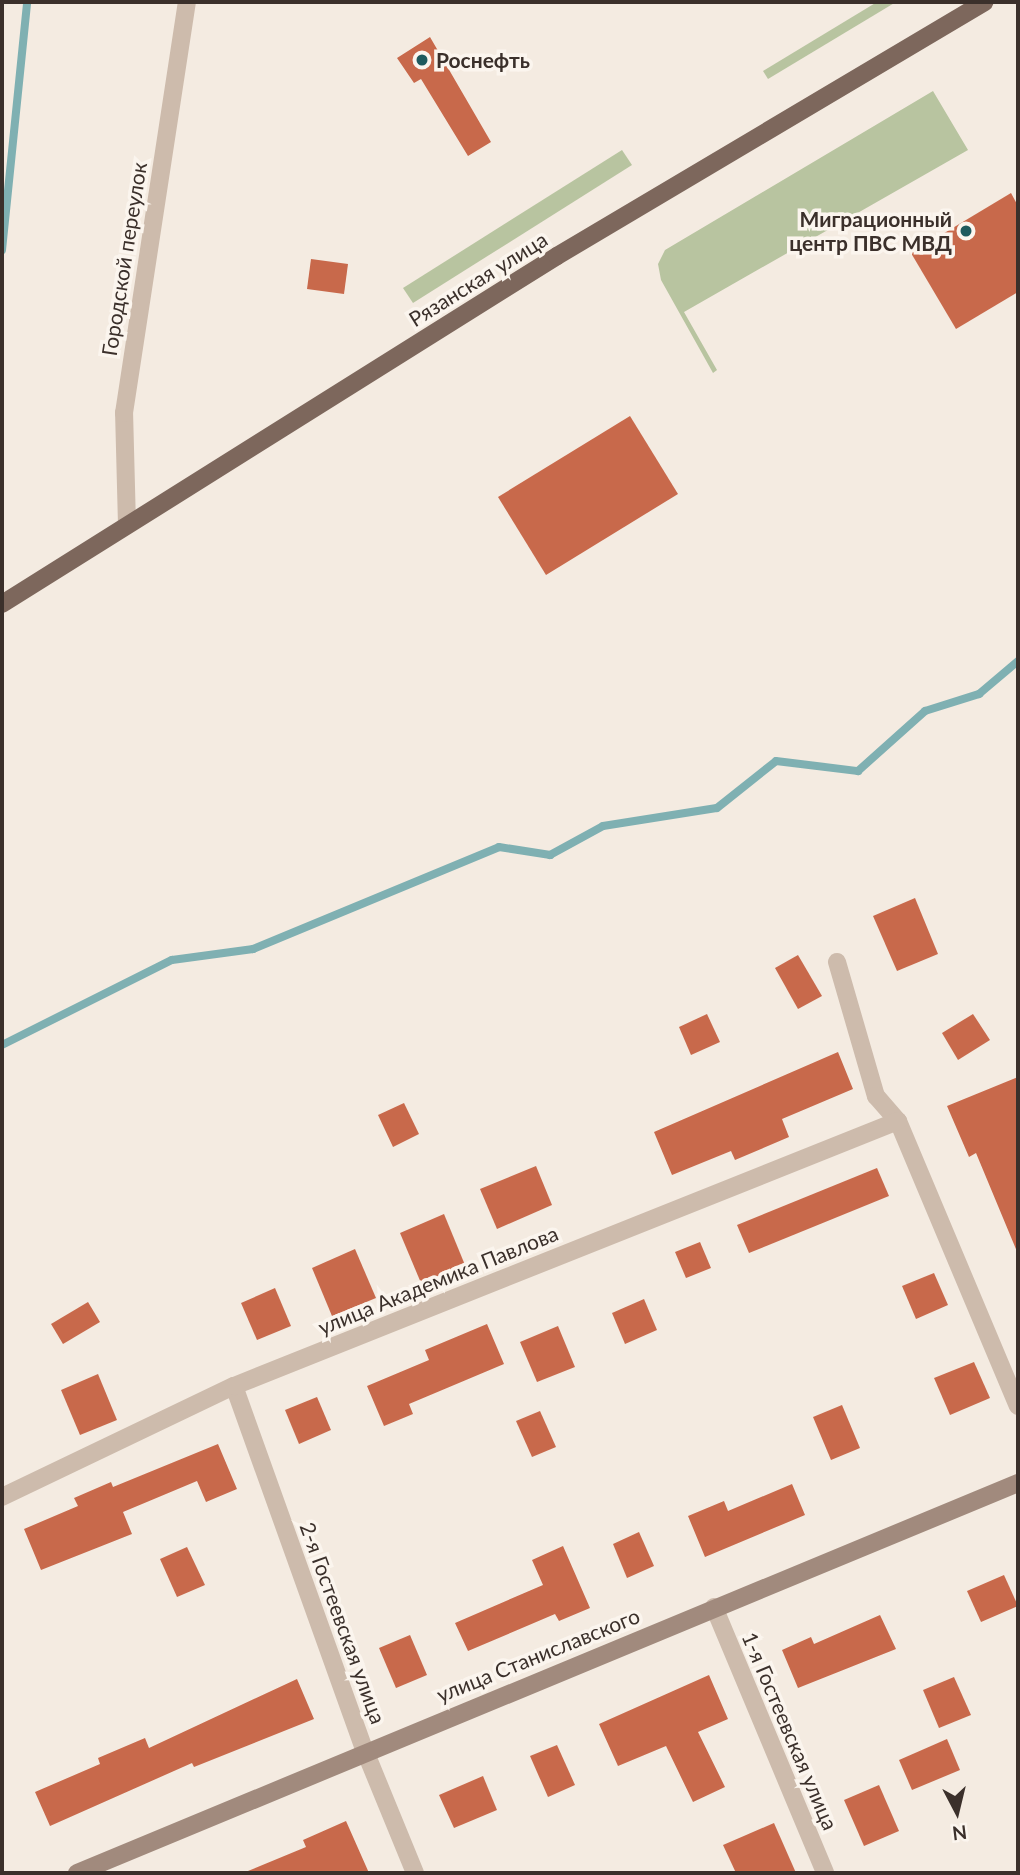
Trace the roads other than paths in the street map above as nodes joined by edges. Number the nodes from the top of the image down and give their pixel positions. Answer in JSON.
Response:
{"nodes":[{"id":1,"x":187,"y":2,"type":"edge"},
{"id":2,"x":984,"y":2,"type":"edge"},
{"id":3,"x":127,"y":525,"type":"junction"},
{"id":4,"x":2,"y":604,"type":"edge"},
{"id":5,"x":837,"y":962,"type":"dead end"},
{"id":6,"x":898,"y":1121,"type":"junction"},
{"id":7,"x":234,"y":1386,"type":"junction"},
{"id":8,"x":1018,"y":1406,"type":"edge"},
{"id":9,"x":1018,"y":1483,"type":"edge"},
{"id":10,"x":2,"y":1497,"type":"edge"},
{"id":11,"x":714,"y":1607,"type":"junction"},
{"id":12,"x":365,"y":1751,"type":"junction"},
{"id":13,"x":77,"y":1873,"type":"edge"},
{"id":14,"x":415,"y":1873,"type":"edge"},
{"id":15,"x":825,"y":1873,"type":"edge"}],
"edges":[{"from":1,"to":3,"type":"street","name":"Городской переулок"},
{"from":2,"to":3,"type":"main road","name":"Рязанская улица"},
{"from":3,"to":4,"type":"main road","name":"Рязанская улица"},
{"from":5,"to":6,"type":"street"},
{"from":6,"to":7,"type":"street","name":"улица Академика Павлова"},
{"from":6,"to":8,"type":"street"},
{"from":7,"to":10,"type":"street","name":"улица Академика Павлова"},
{"from":7,"to":12,"type":"street","name":"2-я Гостеевская улица"},
{"from":9,"to":11,"type":"street","name":"улица Станиславского"},
{"from":11,"to":12,"type":"street","name":"улица Станиславского"},
{"from":11,"to":15,"type":"street","name":"1-я Гостеевская улица"},
{"from":12,"to":13,"type":"street","name":"улица Станиславского"},
{"from":12,"to":14,"type":"street","name":"2-я Гостеевская улица"}]}
